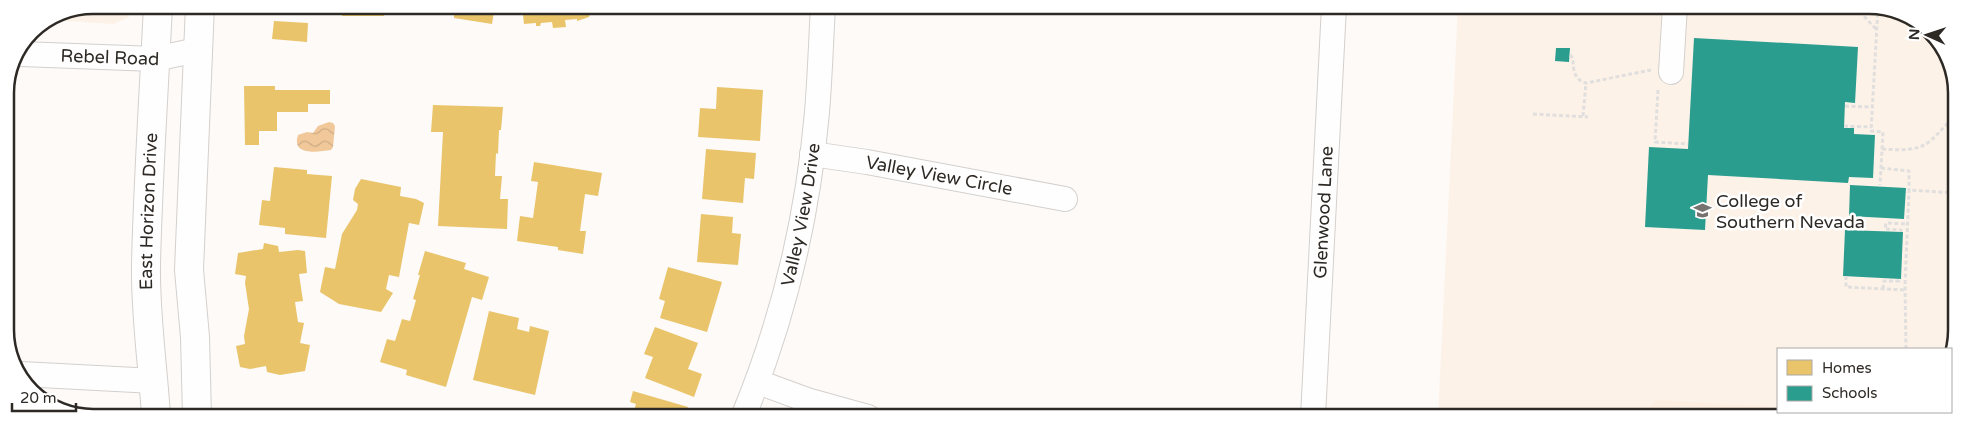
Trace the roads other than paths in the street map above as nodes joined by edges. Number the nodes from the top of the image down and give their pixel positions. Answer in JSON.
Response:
{"nodes":[{"id":1,"x":158,"y":14,"type":"edge"},
{"id":2,"x":199,"y":14,"type":"edge"},
{"id":3,"x":823,"y":14,"type":"edge"},
{"id":4,"x":1334,"y":14,"type":"edge"},
{"id":5,"x":1673,"y":14,"type":"edge"},
{"id":6,"x":197,"y":50,"type":"junction"},
{"id":7,"x":24,"y":54,"type":"edge"},
{"id":8,"x":155,"y":59,"type":"junction"},
{"id":9,"x":1661,"y":75,"type":"road end"},
{"id":10,"x":812,"y":154,"type":"junction"},
{"id":11,"x":1065,"y":199,"type":"dead end"},
{"id":12,"x":28,"y":374,"type":"edge"},
{"id":13,"x":154,"y":381,"type":"junction"},
{"id":14,"x":758,"y":382,"type":"junction"},
{"id":15,"x":156,"y":409,"type":"edge"},
{"id":16,"x":197,"y":409,"type":"edge"},
{"id":17,"x":746,"y":409,"type":"edge"},
{"id":18,"x":839,"y":409,"type":"edge"},
{"id":19,"x":1313,"y":409,"type":"edge"}],
"edges":[{"from":1,"to":8,"type":"main road","name":"East Horizon Drive"},
{"from":2,"to":6,"type":"main road"},
{"from":3,"to":10,"type":"street","name":"Valley View Drive"},
{"from":4,"to":19,"type":"street","name":"Glenwood Lane"},
{"from":5,"to":9,"type":"street"},
{"from":6,"to":8,"type":"street","name":"Rebel Road"},
{"from":6,"to":16,"type":"main road"},
{"from":7,"to":8,"type":"street","name":"Rebel Road"},
{"from":8,"to":13,"type":"main road","name":"East Horizon Drive"},
{"from":10,"to":11,"type":"street","name":"Valley View Circle"},
{"from":10,"to":14,"type":"street","name":"Valley View Drive"},
{"from":12,"to":13,"type":"street"},
{"from":13,"to":15,"type":"main road","name":"East Horizon Drive"},
{"from":14,"to":17,"type":"street","name":"Valley View Drive"},
{"from":14,"to":18,"type":"street"}]}
